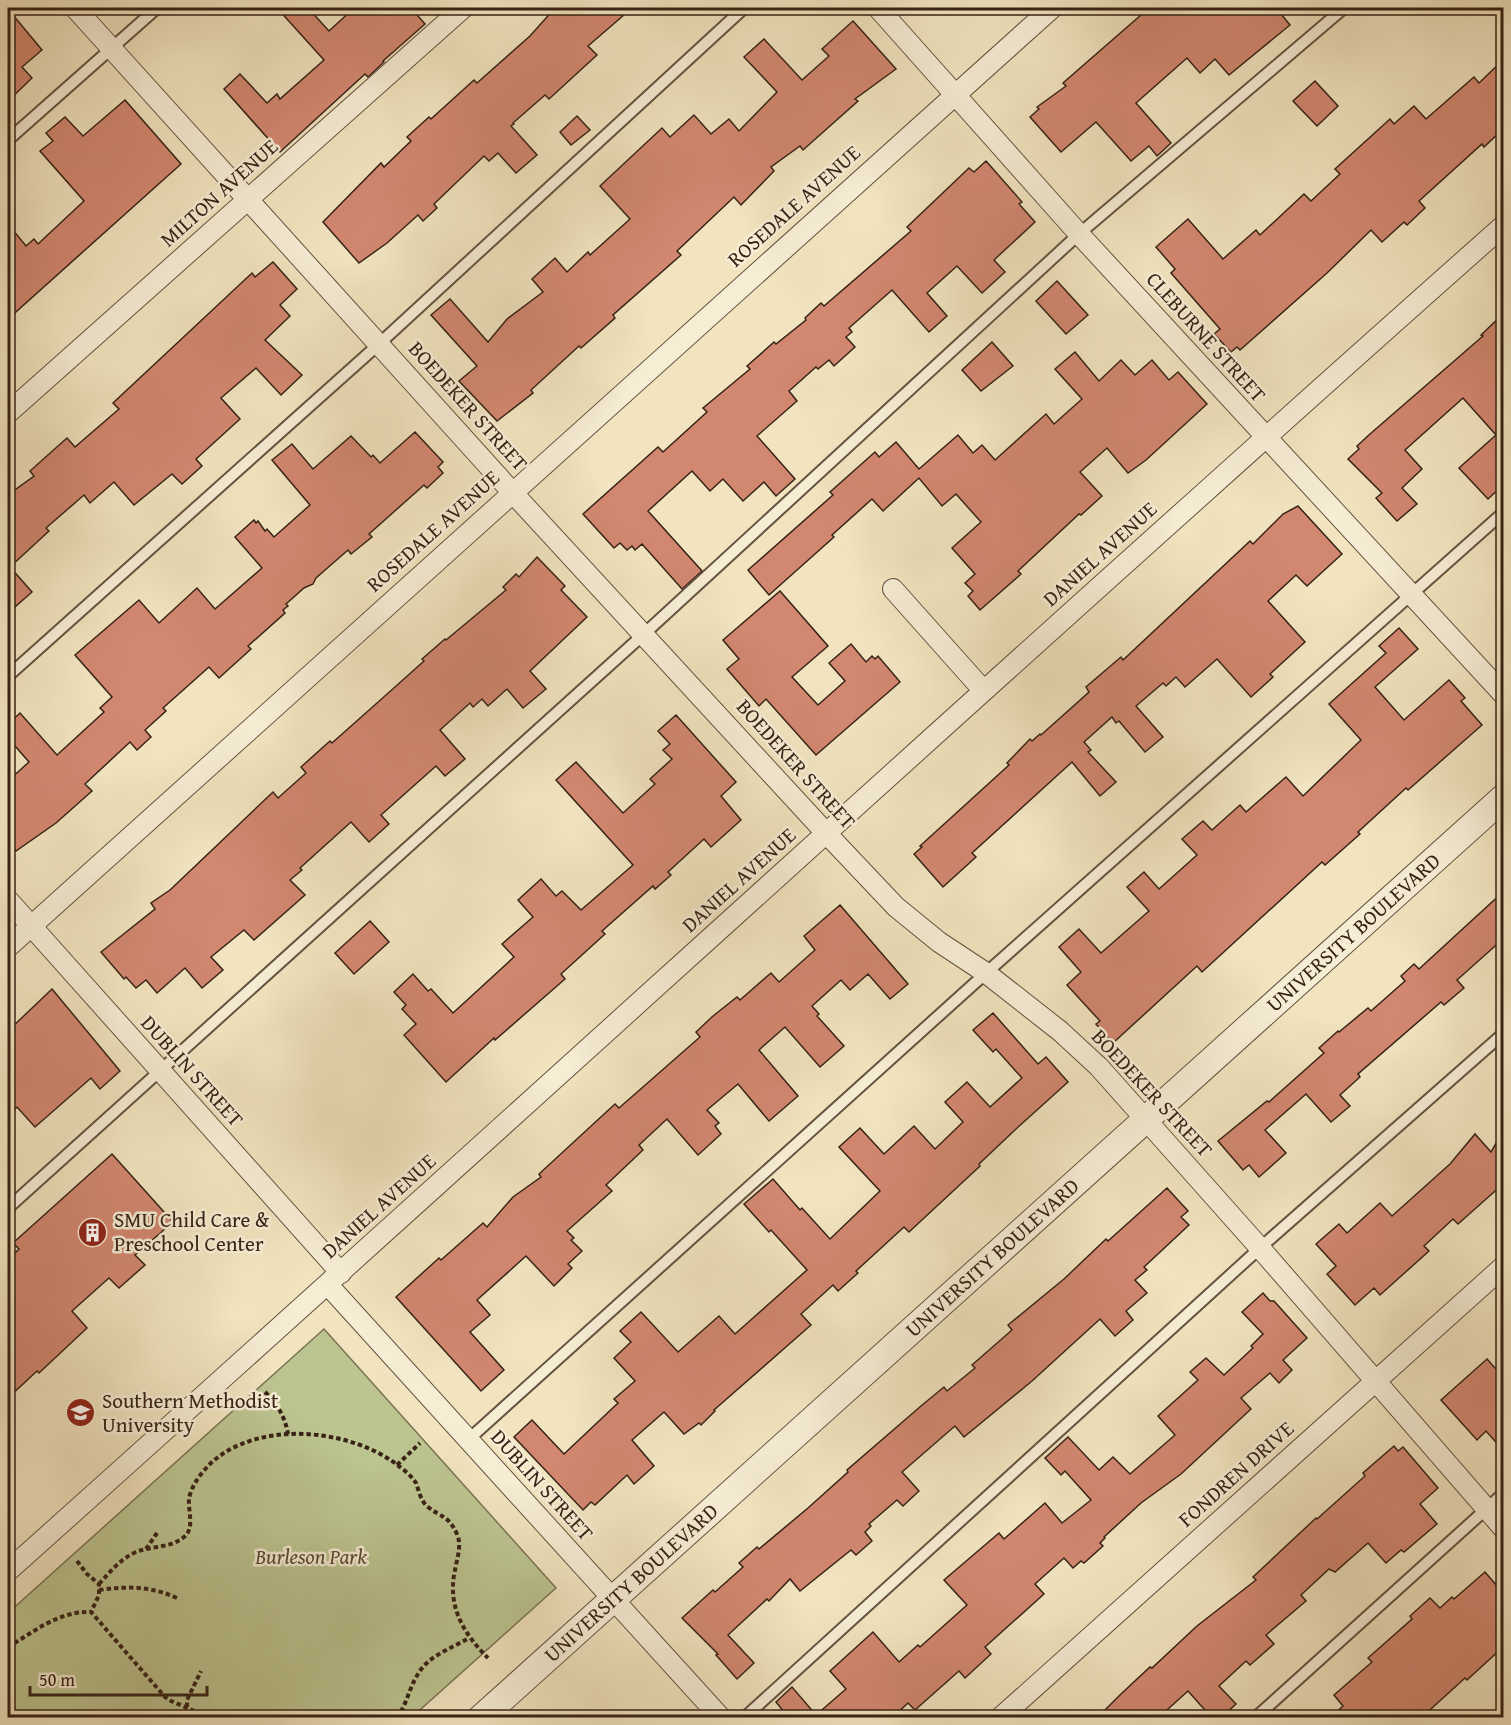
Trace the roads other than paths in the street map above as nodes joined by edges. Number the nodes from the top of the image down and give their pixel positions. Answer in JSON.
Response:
{"nodes":[{"id":1,"x":75,"y":8,"type":"edge"},
{"id":2,"x":157,"y":8,"type":"edge"},
{"id":3,"x":463,"y":8,"type":"edge"},
{"id":4,"x":744,"y":8,"type":"edge"},
{"id":5,"x":878,"y":8,"type":"edge"},
{"id":6,"x":1052,"y":8,"type":"edge"},
{"id":7,"x":1344,"y":8,"type":"edge"},
{"id":8,"x":111,"y":47,"type":"junction"},
{"id":9,"x":954,"y":94,"type":"junction"},
{"id":10,"x":8,"y":140,"type":"edge"},
{"id":11,"x":249,"y":199,"type":"junction"},
{"id":12,"x":1503,"y":225,"type":"edge"},
{"id":13,"x":1079,"y":234,"type":"junction"},
{"id":14,"x":379,"y":344,"type":"junction"},
{"id":15,"x":8,"y":413,"type":"edge"},
{"id":16,"x":1265,"y":438,"type":"junction"},
{"id":17,"x":512,"y":492,"type":"junction"},
{"id":18,"x":1503,"y":512,"type":"edge"},
{"id":19,"x":893,"y":589,"type":"dead end"},
{"id":20,"x":1411,"y":595,"type":"junction"},
{"id":21,"x":645,"y":634,"type":"junction"},
{"id":22,"x":8,"y":676,"type":"edge"},
{"id":23,"x":983,"y":690,"type":"junction"},
{"id":24,"x":1503,"y":695,"type":"edge"},
{"id":25,"x":1503,"y":797,"type":"edge"},
{"id":26,"x":826,"y":833,"type":"junction"},
{"id":27,"x":8,"y":900,"type":"edge"},
{"id":28,"x":32,"y":926,"type":"junction"},
{"id":29,"x":8,"y":948,"type":"edge"},
{"id":30,"x":986,"y":973,"type":"junction"},
{"id":31,"x":1503,"y":1033,"type":"edge"},
{"id":32,"x":159,"y":1070,"type":"junction"},
{"id":33,"x":1147,"y":1120,"type":"junction"},
{"id":34,"x":8,"y":1208,"type":"edge"},
{"id":35,"x":1260,"y":1248,"type":"junction"},
{"id":36,"x":1503,"y":1266,"type":"edge"},
{"id":37,"x":334,"y":1279,"type":"junction"},
{"id":38,"x":1375,"y":1381,"type":"junction"},
{"id":39,"x":469,"y":1439,"type":"junction"},
{"id":40,"x":1503,"y":1493,"type":"edge"},
{"id":41,"x":1486,"y":1509,"type":"junction"},
{"id":42,"x":1503,"y":1529,"type":"edge"},
{"id":43,"x":8,"y":1571,"type":"edge"},
{"id":44,"x":612,"y":1599,"type":"junction"},
{"id":45,"x":481,"y":1718,"type":"edge"},
{"id":46,"x":721,"y":1718,"type":"edge"},
{"id":47,"x":744,"y":1718,"type":"edge"},
{"id":48,"x":1000,"y":1718,"type":"edge"},
{"id":49,"x":1255,"y":1718,"type":"edge"}],
"edges":[{"from":1,"to":8,"type":"street","name":"BOEDEKER STREET"},
{"from":2,"to":8,"type":"lane"},
{"from":3,"to":11,"type":"street","name":"MILTON AVENUE"},
{"from":4,"to":14,"type":"lane"},
{"from":5,"to":9,"type":"street","name":"CLEBURNE STREET"},
{"from":6,"to":9,"type":"street","name":"ROSEDALE AVENUE"},
{"from":7,"to":13,"type":"lane"},
{"from":8,"to":10,"type":"lane"},
{"from":8,"to":11,"type":"street","name":"BOEDEKER STREET"},
{"from":9,"to":13,"type":"street","name":"CLEBURNE STREET"},
{"from":9,"to":17,"type":"street","name":"ROSEDALE AVENUE"},
{"from":11,"to":14,"type":"street","name":"BOEDEKER STREET"},
{"from":11,"to":15,"type":"street","name":"MILTON AVENUE"},
{"from":12,"to":16,"type":"street","name":"DANIEL AVENUE"},
{"from":13,"to":16,"type":"street","name":"CLEBURNE STREET"},
{"from":13,"to":21,"type":"lane"},
{"from":14,"to":17,"type":"street","name":"BOEDEKER STREET"},
{"from":14,"to":22,"type":"lane"},
{"from":16,"to":20,"type":"street","name":"CLEBURNE STREET"},
{"from":16,"to":23,"type":"street","name":"DANIEL AVENUE"},
{"from":17,"to":21,"type":"street","name":"BOEDEKER STREET"},
{"from":17,"to":28,"type":"street","name":"ROSEDALE AVENUE"},
{"from":18,"to":20,"type":"lane"},
{"from":19,"to":23,"type":"street"},
{"from":20,"to":24,"type":"street","name":"CLEBURNE STREET"},
{"from":20,"to":30,"type":"lane"},
{"from":21,"to":26,"type":"street","name":"BOEDEKER STREET"},
{"from":21,"to":32,"type":"lane"},
{"from":23,"to":26,"type":"street","name":"DANIEL AVENUE"},
{"from":25,"to":33,"type":"street","name":"UNIVERSITY BOULEVARD"},
{"from":26,"to":30,"type":"street","name":"BOEDEKER STREET"},
{"from":26,"to":37,"type":"street","name":"DANIEL AVENUE"},
{"from":27,"to":28,"type":"street","name":"DUBLIN STREET"},
{"from":28,"to":29,"type":"street","name":"ROSEDALE AVENUE"},
{"from":28,"to":32,"type":"street","name":"DUBLIN STREET"},
{"from":30,"to":33,"type":"street","name":"BOEDEKER STREET"},
{"from":30,"to":39,"type":"lane"},
{"from":31,"to":35,"type":"lane"},
{"from":32,"to":34,"type":"lane"},
{"from":32,"to":37,"type":"street","name":"DUBLIN STREET"},
{"from":33,"to":35,"type":"street","name":"BOEDEKER STREET"},
{"from":33,"to":44,"type":"street","name":"UNIVERSITY BOULEVARD"},
{"from":35,"to":38,"type":"street","name":"BOEDEKER STREET"},
{"from":35,"to":47,"type":"lane"},
{"from":36,"to":38,"type":"street","name":"FONDREN DRIVE"},
{"from":37,"to":39,"type":"street","name":"DUBLIN STREET"},
{"from":37,"to":43,"type":"street","name":"DANIEL AVENUE"},
{"from":38,"to":41,"type":"street","name":"BOEDEKER STREET"},
{"from":38,"to":48,"type":"street","name":"FONDREN DRIVE"},
{"from":39,"to":44,"type":"street","name":"DUBLIN STREET"},
{"from":40,"to":41,"type":"lane"},
{"from":41,"to":42,"type":"street","name":"BOEDEKER STREET"},
{"from":41,"to":49,"type":"lane"},
{"from":44,"to":45,"type":"street","name":"UNIVERSITY BOULEVARD"},
{"from":44,"to":46,"type":"street","name":"DUBLIN STREET"}]}
